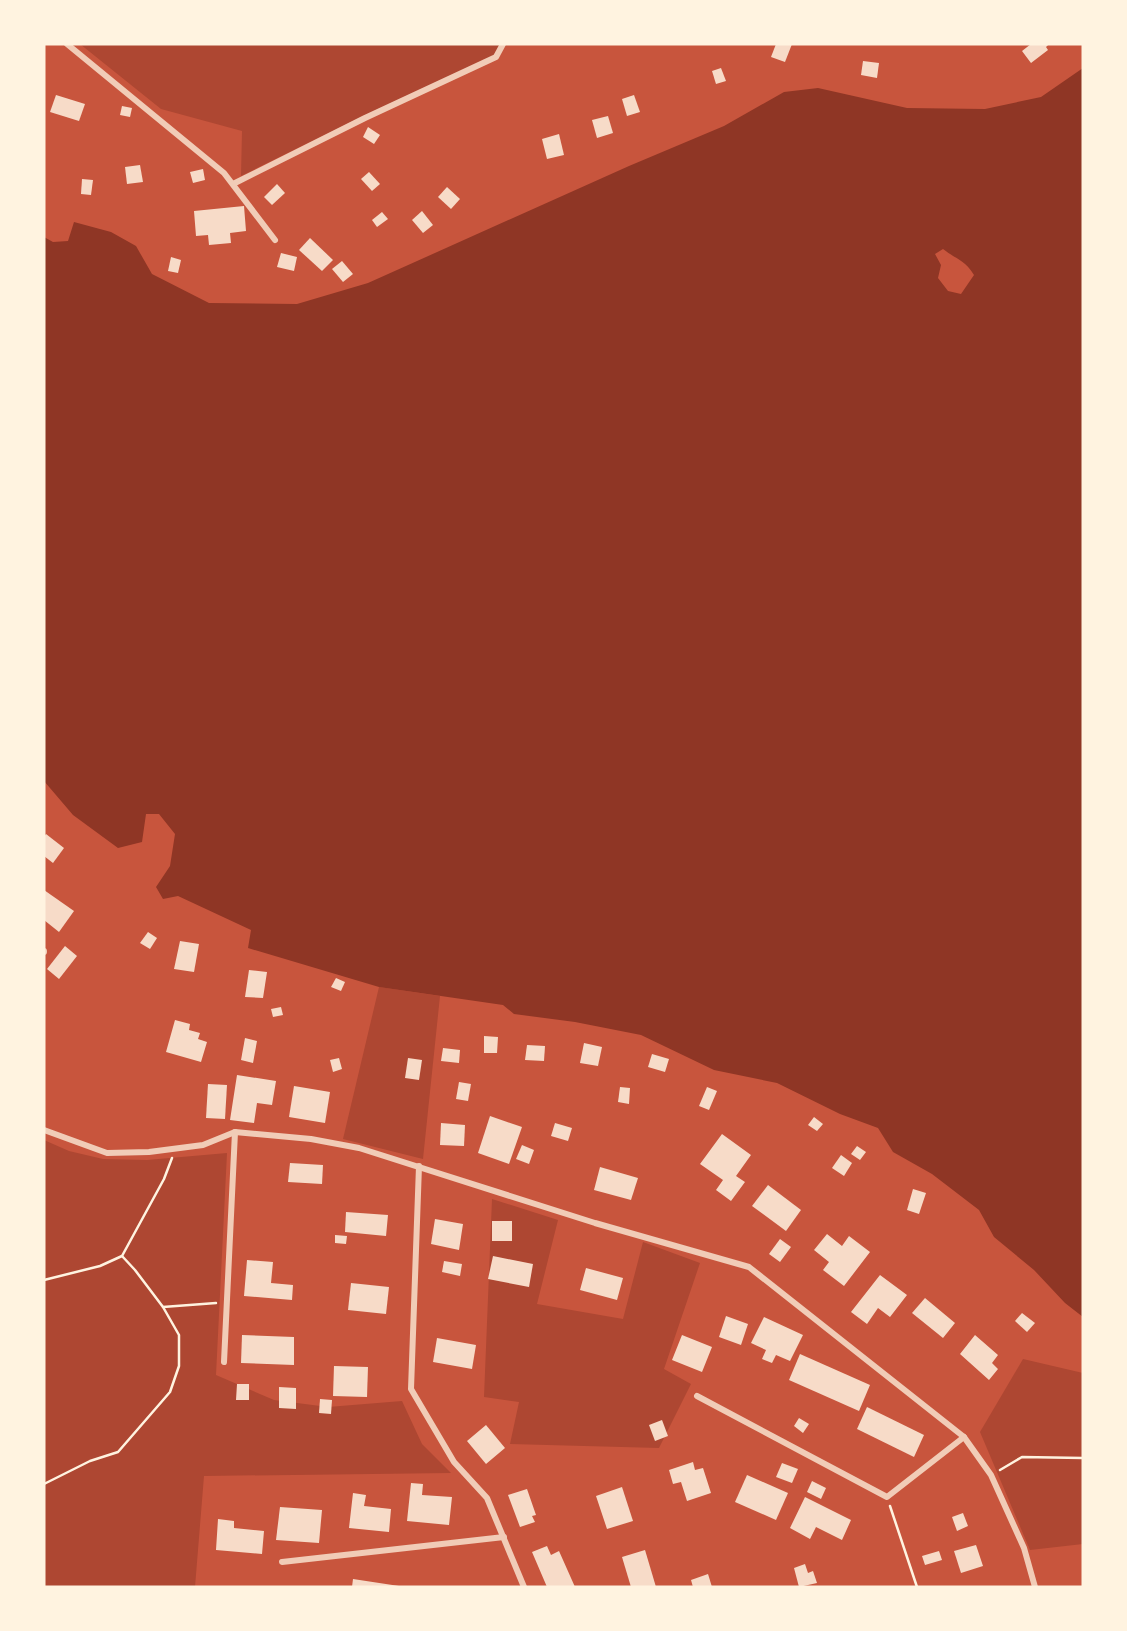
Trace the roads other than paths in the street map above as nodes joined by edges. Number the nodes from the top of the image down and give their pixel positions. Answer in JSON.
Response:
{"nodes":[{"id":1,"x":67,"y":44,"type":"edge"},
{"id":2,"x":503,"y":44,"type":"edge"},
{"id":3,"x":233,"y":184,"type":"junction"},
{"id":4,"x":275,"y":240,"type":"dead end"},
{"id":5,"x":44,"y":1130,"type":"edge"},
{"id":6,"x":235,"y":1132,"type":"junction"},
{"id":7,"x":419,"y":1166,"type":"junction"},
{"id":8,"x":224,"y":1362,"type":"dead end"},
{"id":9,"x":697,"y":1396,"type":"dead end"},
{"id":10,"x":964,"y":1437,"type":"junction"},
{"id":11,"x":504,"y":1537,"type":"junction"},
{"id":12,"x":282,"y":1562,"type":"dead end"},
{"id":13,"x":524,"y":1587,"type":"edge"},
{"id":14,"x":1035,"y":1587,"type":"edge"}],
"edges":[{"from":1,"to":3,"type":"street"},
{"from":2,"to":3,"type":"street"},
{"from":3,"to":4,"type":"street"},
{"from":5,"to":6,"type":"street"},
{"from":6,"to":7,"type":"street"},
{"from":6,"to":8,"type":"street"},
{"from":7,"to":10,"type":"street"},
{"from":7,"to":11,"type":"street"},
{"from":9,"to":10,"type":"street"},
{"from":10,"to":14,"type":"street"},
{"from":11,"to":12,"type":"street"},
{"from":11,"to":13,"type":"street"}]}
